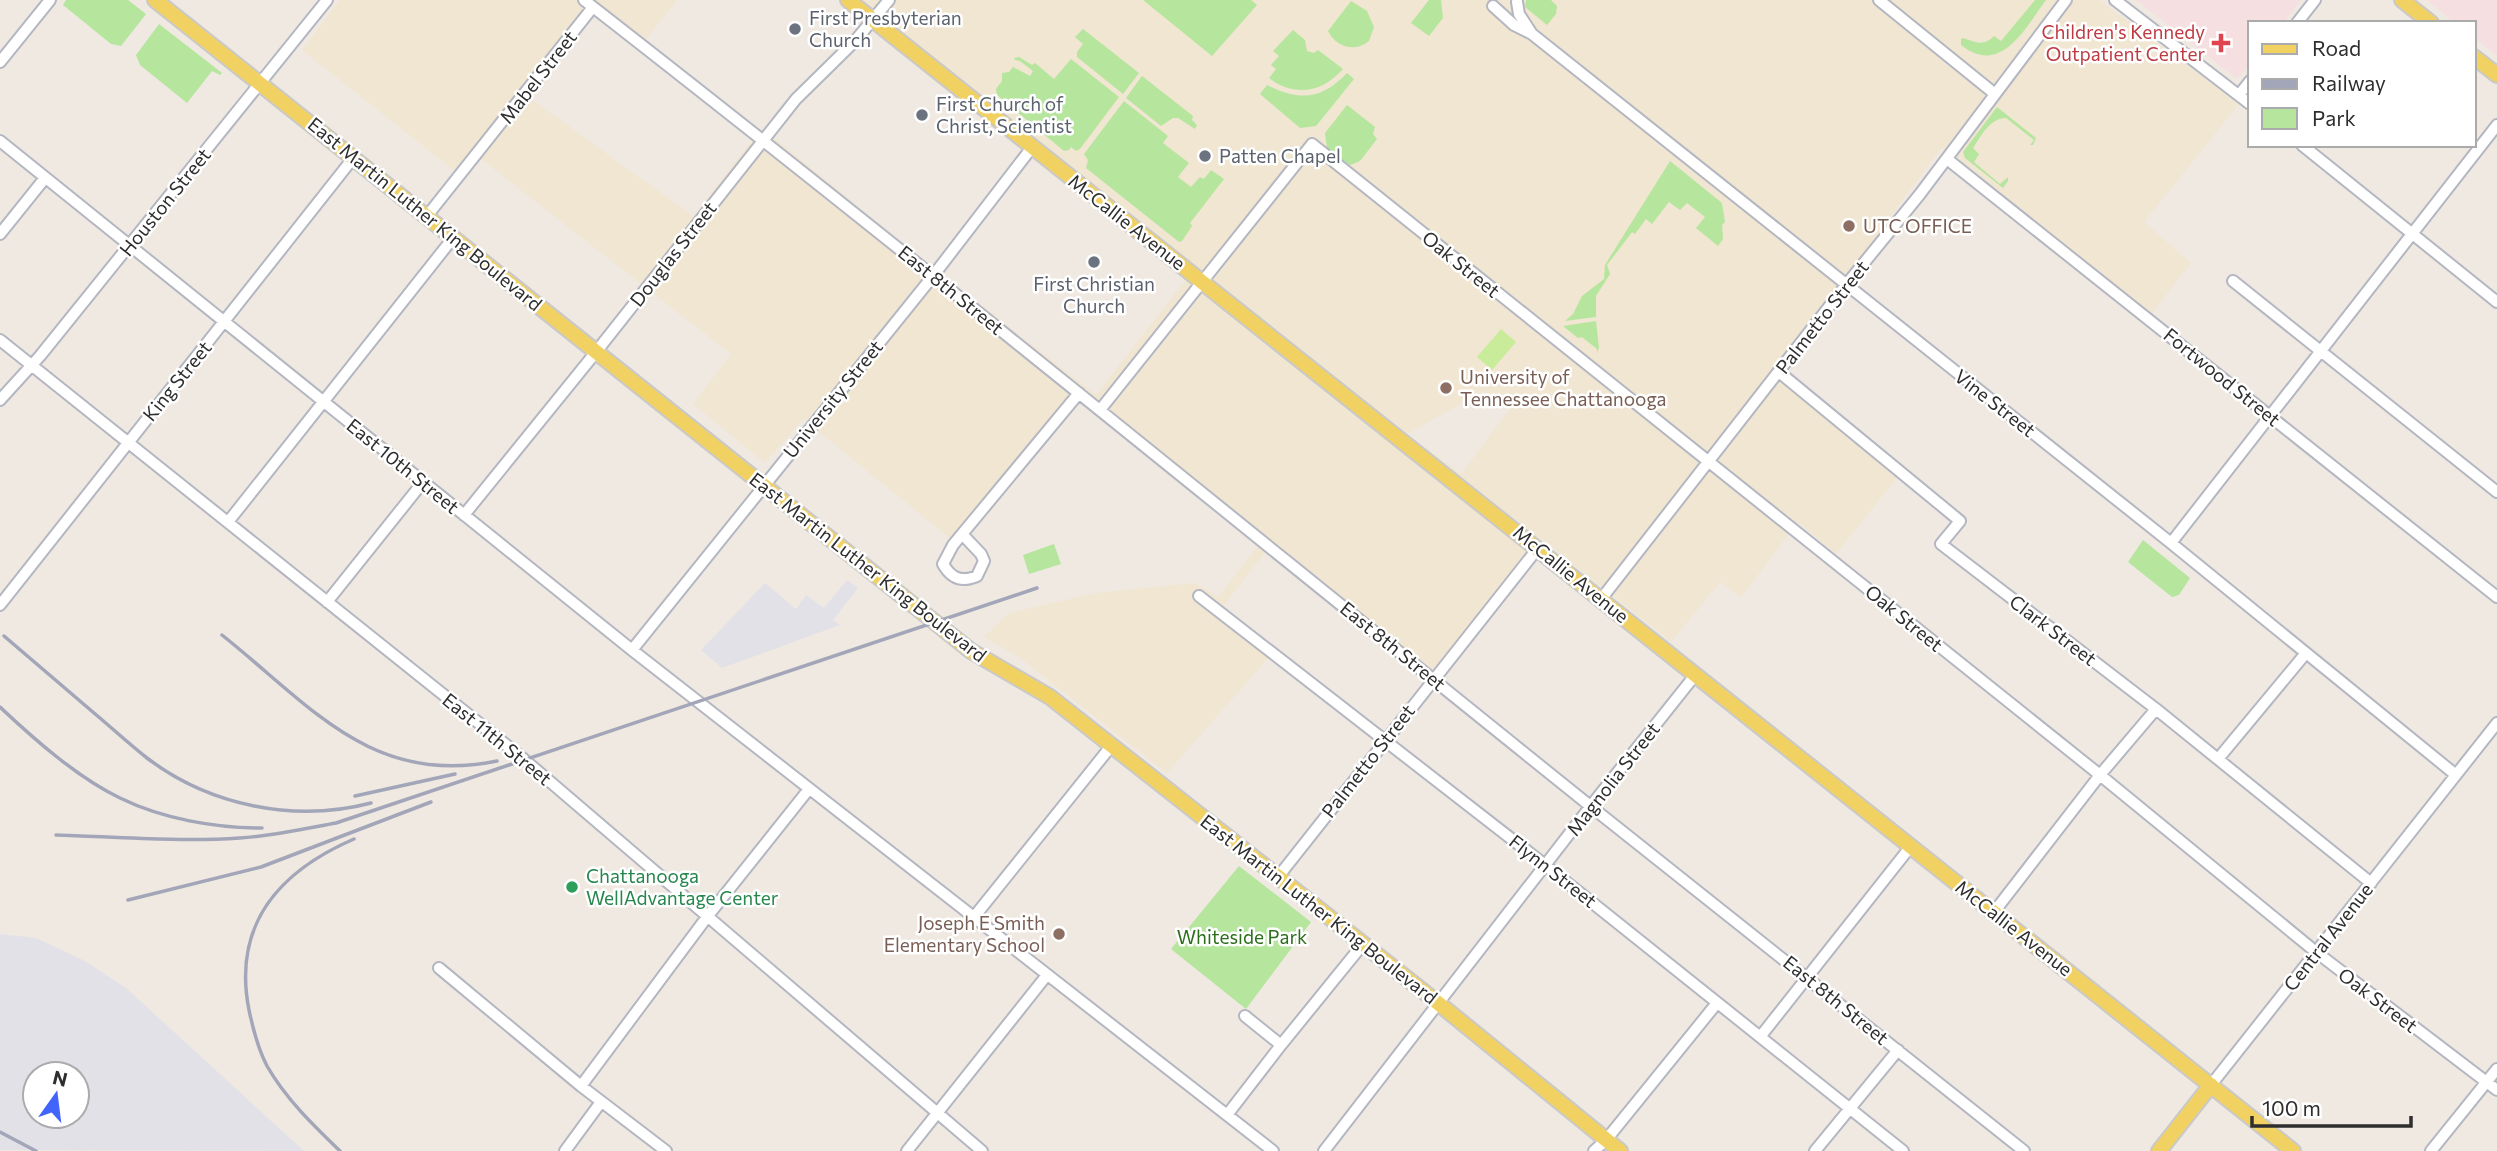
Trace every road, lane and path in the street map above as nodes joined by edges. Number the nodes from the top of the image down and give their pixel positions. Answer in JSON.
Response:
{"nodes":[{"id":1,"x":50,"y":0,"type":"edge"},
{"id":2,"x":155,"y":0,"type":"edge"},
{"id":3,"x":327,"y":0,"type":"edge"},
{"id":4,"x":848,"y":0,"type":"edge"},
{"id":5,"x":890,"y":0,"type":"edge"},
{"id":6,"x":1879,"y":0,"type":"edge"},
{"id":7,"x":2066,"y":0,"type":"edge"},
{"id":8,"x":2115,"y":0,"type":"edge"},
{"id":9,"x":2315,"y":0,"type":"edge"},
{"id":10,"x":2402,"y":0,"type":"edge"},
{"id":11,"x":1518,"y":1,"type":"edge"},
{"id":12,"x":589,"y":3,"type":"edge"},
{"id":13,"x":1490,"y":3,"type":"edge"},
{"id":14,"x":874,"y":20,"type":"junction"},
{"id":15,"x":2299,"y":21,"type":"edge"},
{"id":16,"x":2428,"y":21,"type":"edge"},
{"id":17,"x":1532,"y":34,"type":"junction"},
{"id":18,"x":2476,"y":59,"type":"edge"},
{"id":19,"x":0,"y":62,"type":"edge"},
{"id":20,"x":2497,"y":75,"type":"edge"},
{"id":21,"x":261,"y":83,"type":"junction"},
{"id":22,"x":2248,"y":84,"type":"edge"},
{"id":23,"x":1995,"y":94,"type":"junction"},
{"id":24,"x":2239,"y":95,"type":"junction"},
{"id":25,"x":2248,"y":102,"type":"edge"},
{"id":26,"x":2497,"y":125,"type":"edge"},
{"id":27,"x":763,"y":139,"type":"junction"},
{"id":28,"x":0,"y":141,"type":"edge"},
{"id":29,"x":1033,"y":146,"type":"junction"},
{"id":30,"x":2305,"y":147,"type":"edge"},
{"id":31,"x":354,"y":157,"type":"junction"},
{"id":32,"x":1947,"y":159,"type":"junction"},
{"id":33,"x":45,"y":178,"type":"junction"},
{"id":34,"x":427,"y":216,"type":"junction"},
{"id":35,"x":0,"y":234,"type":"edge"},
{"id":36,"x":2414,"y":234,"type":"junction"},
{"id":37,"x":453,"y":238,"type":"junction"},
{"id":38,"x":130,"y":245,"type":"junction"},
{"id":39,"x":933,"y":276,"type":"junction"},
{"id":40,"x":1202,"y":281,"type":"junction"},
{"id":41,"x":2233,"y":281,"type":"dead end"},
{"id":42,"x":1846,"y":285,"type":"junction"},
{"id":43,"x":2497,"y":302,"type":"edge"},
{"id":44,"x":225,"y":322,"type":"junction"},
{"id":45,"x":0,"y":340,"type":"edge"},
{"id":46,"x":2320,"y":351,"type":"junction"},
{"id":47,"x":596,"y":352,"type":"junction"},
{"id":48,"x":32,"y":365,"type":"junction"},
{"id":49,"x":1779,"y":372,"type":"junction"},
{"id":50,"x":1079,"y":393,"type":"junction"},
{"id":51,"x":0,"y":400,"type":"edge"},
{"id":52,"x":324,"y":402,"type":"junction"},
{"id":53,"x":1100,"y":410,"type":"junction"},
{"id":54,"x":2271,"y":416,"type":"junction"},
{"id":55,"x":128,"y":442,"type":"junction"},
{"id":56,"x":1709,"y":461,"type":"junction"},
{"id":57,"x":423,"y":482,"type":"junction"},
{"id":58,"x":762,"y":486,"type":"junction"},
{"id":59,"x":2497,"y":492,"type":"edge"},
{"id":60,"x":464,"y":515,"type":"junction"},
{"id":61,"x":228,"y":523,"type":"junction"},
{"id":62,"x":962,"y":534,"type":"dead end"},
{"id":63,"x":2171,"y":543,"type":"junction"},
{"id":64,"x":1538,"y":548,"type":"junction"},
{"id":65,"x":1199,"y":596,"type":"dead end"},
{"id":66,"x":2497,"y":597,"type":"edge"},
{"id":67,"x":1602,"y":598,"type":"junction"},
{"id":68,"x":327,"y":602,"type":"junction"},
{"id":69,"x":0,"y":605,"type":"edge"},
{"id":70,"x":632,"y":650,"type":"junction"},
{"id":71,"x":2306,"y":653,"type":"junction"},
{"id":72,"x":1696,"y":674,"type":"junction"},
{"id":73,"x":1434,"y":678,"type":"junction"},
{"id":74,"x":2156,"y":709,"type":"junction"},
{"id":75,"x":2497,"y":723,"type":"edge"},
{"id":76,"x":1385,"y":740,"type":"junction"},
{"id":77,"x":1112,"y":745,"type":"junction"},
{"id":78,"x":2218,"y":759,"type":"junction"},
{"id":79,"x":2100,"y":775,"type":"junction"},
{"id":80,"x":2456,"y":775,"type":"junction"},
{"id":81,"x":809,"y":789,"type":"junction"},
{"id":82,"x":1590,"y":807,"type":"junction"},
{"id":83,"x":1911,"y":846,"type":"junction"},
{"id":84,"x":1545,"y":865,"type":"junction"},
{"id":85,"x":1278,"y":877,"type":"junction"},
{"id":86,"x":2371,"y":883,"type":"junction"},
{"id":87,"x":1994,"y":912,"type":"junction"},
{"id":88,"x":707,"y":917,"type":"junction"},
{"id":89,"x":974,"y":917,"type":"junction"},
{"id":90,"x":1363,"y":944,"type":"junction"},
{"id":91,"x":2316,"y":952,"type":"junction"},
{"id":92,"x":439,"y":968,"type":"dead end"},
{"id":93,"x":1047,"y":975,"type":"junction"},
{"id":94,"x":1807,"y":977,"type":"junction"},
{"id":95,"x":1438,"y":1003,"type":"junction"},
{"id":96,"x":1717,"y":1003,"type":"junction"},
{"id":97,"x":1245,"y":1016,"type":"dead end"},
{"id":98,"x":1760,"y":1037,"type":"junction"},
{"id":99,"x":1281,"y":1045,"type":"junction"},
{"id":100,"x":1898,"y":1049,"type":"junction"},
{"id":101,"x":2497,"y":1069,"type":"edge"},
{"id":102,"x":2487,"y":1082,"type":"junction"},
{"id":103,"x":2211,"y":1085,"type":"junction"},
{"id":104,"x":581,"y":1086,"type":"junction"},
{"id":105,"x":2497,"y":1090,"type":"edge"},
{"id":106,"x":601,"y":1102,"type":"junction"},
{"id":107,"x":1849,"y":1109,"type":"junction"},
{"id":108,"x":937,"y":1113,"type":"junction"},
{"id":109,"x":1227,"y":1115,"type":"junction"},
{"id":110,"x":1606,"y":1140,"type":"junction"},
{"id":111,"x":565,"y":1151,"type":"edge"},
{"id":112,"x":666,"y":1151,"type":"edge"},
{"id":113,"x":907,"y":1151,"type":"edge"},
{"id":114,"x":982,"y":1151,"type":"edge"},
{"id":115,"x":1273,"y":1151,"type":"edge"},
{"id":116,"x":1324,"y":1151,"type":"edge"},
{"id":117,"x":1594,"y":1151,"type":"edge"},
{"id":118,"x":1620,"y":1151,"type":"edge"},
{"id":119,"x":1815,"y":1151,"type":"edge"},
{"id":120,"x":1903,"y":1151,"type":"edge"},
{"id":121,"x":2024,"y":1151,"type":"edge"},
{"id":122,"x":2160,"y":1151,"type":"edge"},
{"id":123,"x":2293,"y":1151,"type":"edge"},
{"id":124,"x":2431,"y":1151,"type":"edge"}],
"edges":[{"from":1,"to":19,"type":"street"},
{"from":2,"to":21,"type":"main road","name":"East Martin Luther King Boulevard"},
{"from":3,"to":21,"type":"street","name":"Houston Street"},
{"from":4,"to":14,"type":"main road","name":"McCallie Avenue"},
{"from":5,"to":14,"type":"street","name":"Douglas Street"},
{"from":6,"to":23,"type":"street"},
{"from":7,"to":23,"type":"street","name":"Palmetto Street"},
{"from":8,"to":24,"type":"street"},
{"from":9,"to":15,"type":"street"},
{"from":10,"to":16,"type":"main road"},
{"from":11,"to":13,"type":"street","name":"Vine Street"},
{"from":11,"to":17,"type":"street","name":"Vine Street"},
{"from":12,"to":27,"type":"street","name":"Mabel Street"},
{"from":12,"to":34,"type":"street","name":"Mabel Street"},
{"from":13,"to":17,"type":"street","name":"Vine Street"},
{"from":14,"to":27,"type":"street","name":"Douglas Street"},
{"from":14,"to":29,"type":"main road","name":"McCallie Avenue"},
{"from":17,"to":42,"type":"street","name":"Vine Street"},
{"from":18,"to":20,"type":"main road"},
{"from":21,"to":31,"type":"main road","name":"East Martin Luther King Boulevard"},
{"from":21,"to":38,"type":"street","name":"Houston Street"},
{"from":22,"to":24,"type":"street"},
{"from":23,"to":32,"type":"street","name":"Palmetto Street"},
{"from":24,"to":25,"type":"street"},
{"from":26,"to":36,"type":"street"},
{"from":27,"to":39,"type":"street","name":"East 8th Street"},
{"from":27,"to":47,"type":"street","name":"Douglas Street"},
{"from":28,"to":33,"type":"street","name":"East 10th Street"},
{"from":29,"to":39,"type":"street","name":"University Street"},
{"from":29,"to":40,"type":"main road","name":"McCallie Avenue"},
{"from":30,"to":36,"type":"street"},
{"from":31,"to":34,"type":"main road","name":"East Martin Luther King Boulevard"},
{"from":31,"to":44,"type":"street","name":"King Street"},
{"from":32,"to":42,"type":"street","name":"Palmetto Street"},
{"from":32,"to":54,"type":"street","name":"Fortwood Street"},
{"from":33,"to":35,"type":"street"},
{"from":33,"to":38,"type":"street","name":"East 10th Street"},
{"from":34,"to":37,"type":"main road","name":"East Martin Luther King Boulevard"},
{"from":36,"to":43,"type":"street"},
{"from":36,"to":46,"type":"street"},
{"from":37,"to":47,"type":"main road","name":"East Martin Luther King Boulevard"},
{"from":37,"to":52,"type":"street"},
{"from":38,"to":44,"type":"street","name":"East 10th Street"},
{"from":38,"to":48,"type":"street","name":"Houston Street"},
{"from":39,"to":50,"type":"street","name":"East 8th Street"},
{"from":39,"to":58,"type":"street","name":"University Street"},
{"from":40,"to":53,"type":"street"},
{"from":40,"to":56,"type":"street","name":"Oak Street"},
{"from":40,"to":64,"type":"main road","name":"McCallie Avenue"},
{"from":41,"to":46,"type":"street"},
{"from":42,"to":49,"type":"street","name":"Palmetto Street"},
{"from":42,"to":63,"type":"street","name":"Vine Street"},
{"from":44,"to":52,"type":"street","name":"East 10th Street"},
{"from":44,"to":55,"type":"street","name":"King Street"},
{"from":45,"to":48,"type":"street","name":"East 11th Street"},
{"from":46,"to":54,"type":"street"},
{"from":46,"to":59,"type":"street"},
{"from":47,"to":58,"type":"main road","name":"East Martin Luther King Boulevard"},
{"from":47,"to":60,"type":"street","name":"Douglas Street"},
{"from":48,"to":51,"type":"street","name":"Houston Street"},
{"from":48,"to":55,"type":"street","name":"East 11th Street"},
{"from":49,"to":56,"type":"street","name":"Palmetto Street"},
{"from":49,"to":74,"type":"street","name":"Clark Street"},
{"from":50,"to":53,"type":"street","name":"East 8th Street"},
{"from":50,"to":62,"type":"street"},
{"from":52,"to":57,"type":"street","name":"East 10th Street"},
{"from":52,"to":61,"type":"street"},
{"from":53,"to":73,"type":"street","name":"East 8th Street"},
{"from":54,"to":63,"type":"street"},
{"from":54,"to":66,"type":"street","name":"Fortwood Street"},
{"from":55,"to":61,"type":"street","name":"East 11th Street"},
{"from":55,"to":69,"type":"street","name":"King Street"},
{"from":56,"to":67,"type":"street","name":"Palmetto Street"},
{"from":56,"to":79,"type":"street","name":"Oak Street"},
{"from":57,"to":60,"type":"street","name":"East 10th Street"},
{"from":57,"to":68,"type":"street"},
{"from":58,"to":70,"type":"street","name":"University Street"},
{"from":58,"to":77,"type":"main road","name":"East Martin Luther King Boulevard"},
{"from":60,"to":70,"type":"street","name":"East 10th Street"},
{"from":61,"to":68,"type":"street","name":"East 11th Street"},
{"from":63,"to":71,"type":"street","name":"Vine Street"},
{"from":64,"to":67,"type":"main road","name":"McCallie Avenue"},
{"from":64,"to":73,"type":"street","name":"Palmetto Street"},
{"from":65,"to":76,"type":"street","name":"Flynn Street"},
{"from":67,"to":72,"type":"main road","name":"McCallie Avenue"},
{"from":68,"to":88,"type":"street","name":"East 11th Street"},
{"from":70,"to":81,"type":"street","name":"East 10th Street"},
{"from":71,"to":78,"type":"street"},
{"from":71,"to":80,"type":"street","name":"Vine Street"},
{"from":72,"to":82,"type":"street","name":"Magnolia Street"},
{"from":72,"to":83,"type":"main road","name":"McCallie Avenue"},
{"from":73,"to":76,"type":"street","name":"Palmetto Street"},
{"from":73,"to":82,"type":"street","name":"East 8th Street"},
{"from":74,"to":78,"type":"street","name":"Clark Street"},
{"from":74,"to":79,"type":"street"},
{"from":75,"to":80,"type":"street","name":"Central Avenue"},
{"from":76,"to":84,"type":"street","name":"Flynn Street"},
{"from":76,"to":85,"type":"street","name":"Palmetto Street"},
{"from":77,"to":85,"type":"main road","name":"East Martin Luther King Boulevard"},
{"from":77,"to":89,"type":"street"},
{"from":78,"to":86,"type":"street","name":"Clark Street"},
{"from":79,"to":87,"type":"street"},
{"from":79,"to":91,"type":"street","name":"Oak Street"},
{"from":80,"to":86,"type":"street","name":"Central Avenue"},
{"from":81,"to":88,"type":"street"},
{"from":81,"to":89,"type":"street","name":"East 10th Street"},
{"from":82,"to":84,"type":"street","name":"Magnolia Street"},
{"from":82,"to":94,"type":"street","name":"East 8th Street"},
{"from":83,"to":87,"type":"main road","name":"McCallie Avenue"},
{"from":83,"to":94,"type":"street"},
{"from":84,"to":95,"type":"street","name":"Magnolia Street"},
{"from":84,"to":96,"type":"street","name":"Flynn Street"},
{"from":85,"to":90,"type":"main road","name":"East Martin Luther King Boulevard"},
{"from":86,"to":91,"type":"street","name":"Central Avenue"},
{"from":87,"to":103,"type":"main road","name":"McCallie Avenue"},
{"from":88,"to":104,"type":"street"},
{"from":88,"to":108,"type":"street","name":"East 11th Street"},
{"from":89,"to":93,"type":"street","name":"East 10th Street"},
{"from":90,"to":95,"type":"main road","name":"East Martin Luther King Boulevard"},
{"from":90,"to":99,"type":"street"},
{"from":91,"to":102,"type":"street","name":"Oak Street"},
{"from":91,"to":103,"type":"street","name":"Central Avenue"},
{"from":92,"to":104,"type":"street"},
{"from":93,"to":108,"type":"street"},
{"from":93,"to":109,"type":"street"},
{"from":94,"to":98,"type":"street"},
{"from":94,"to":100,"type":"street","name":"East 8th Street"},
{"from":95,"to":110,"type":"main road","name":"East Martin Luther King Boulevard"},
{"from":95,"to":116,"type":"street","name":"Magnolia Street"},
{"from":96,"to":98,"type":"street","name":"Flynn Street"},
{"from":96,"to":110,"type":"street"},
{"from":97,"to":99,"type":"street"},
{"from":98,"to":107,"type":"street","name":"Flynn Street"},
{"from":99,"to":109,"type":"street"},
{"from":100,"to":107,"type":"street"},
{"from":100,"to":121,"type":"street","name":"East 8th Street"},
{"from":101,"to":102,"type":"street"},
{"from":102,"to":105,"type":"street","name":"Oak Street"},
{"from":102,"to":124,"type":"street"},
{"from":103,"to":122,"type":"main road","name":"Central Avenue"},
{"from":103,"to":123,"type":"main road","name":"McCallie Avenue"},
{"from":104,"to":106,"type":"street"},
{"from":106,"to":111,"type":"street"},
{"from":106,"to":112,"type":"street"},
{"from":107,"to":119,"type":"street"},
{"from":107,"to":120,"type":"street","name":"Flynn Street"},
{"from":108,"to":113,"type":"street"},
{"from":108,"to":114,"type":"street","name":"East 11th Street"},
{"from":109,"to":115,"type":"street"},
{"from":110,"to":117,"type":"street"},
{"from":110,"to":118,"type":"main road","name":"East Martin Luther King Boulevard"}]}
